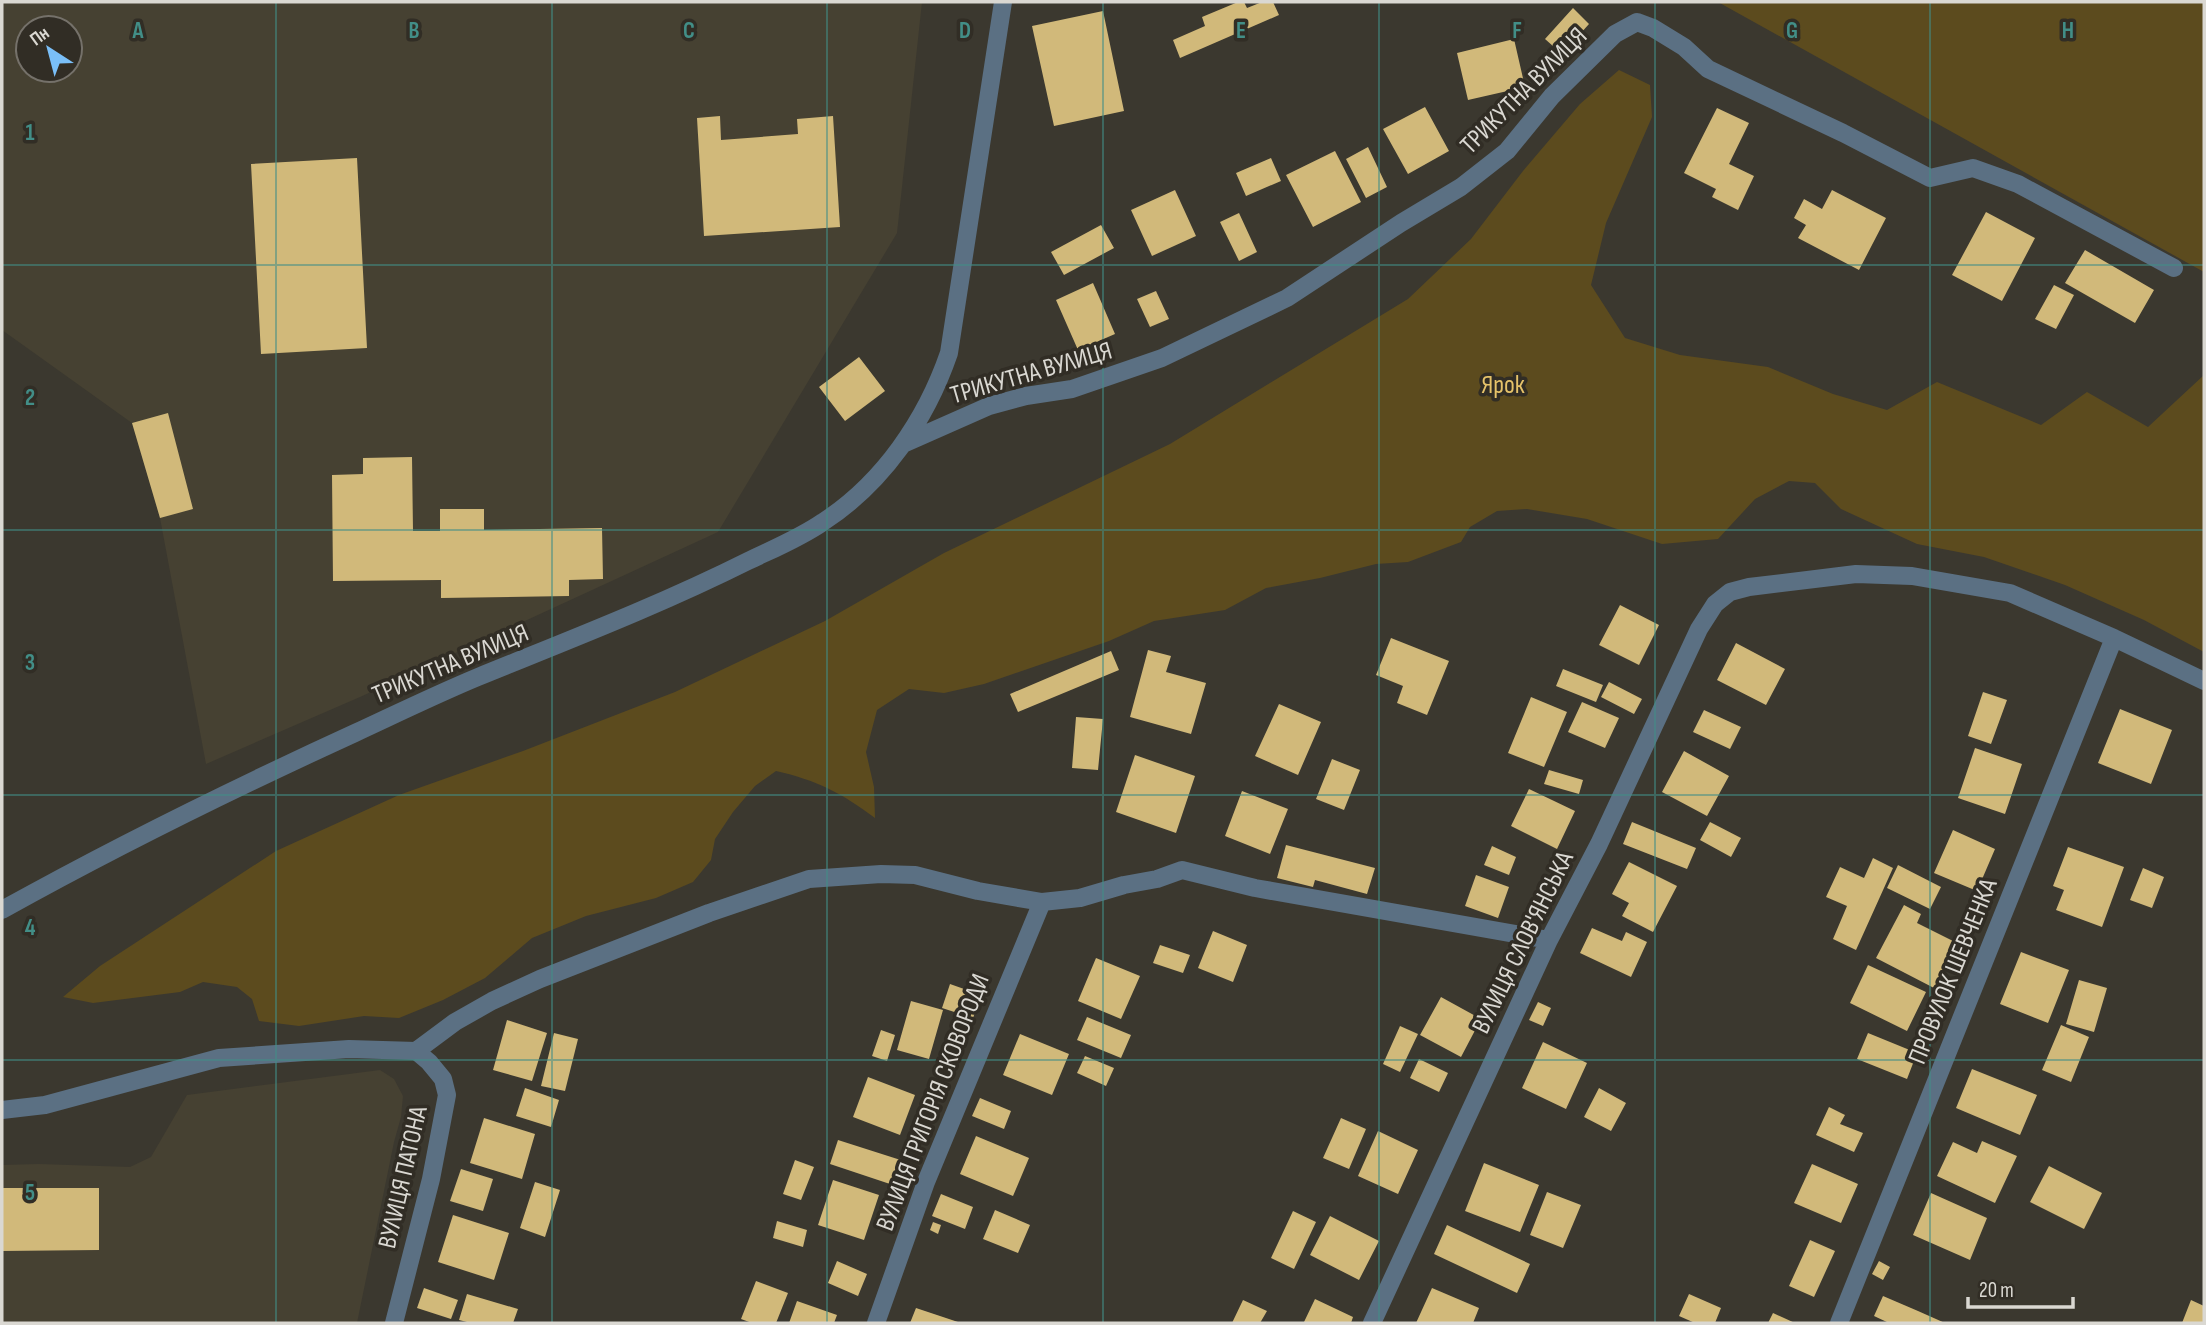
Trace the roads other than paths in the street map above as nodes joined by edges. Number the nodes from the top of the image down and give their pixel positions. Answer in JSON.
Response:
{"nodes":[{"id":1,"x":1003,"y":2,"type":"edge"},
{"id":2,"x":2174,"y":268,"type":"dead end"},
{"id":3,"x":903,"y":444,"type":"junction"},
{"id":4,"x":2114,"y":638,"type":"junction"},
{"id":5,"x":2204,"y":681,"type":"edge"},
{"id":6,"x":1042,"y":902,"type":"junction"},
{"id":7,"x":2,"y":910,"type":"edge"},
{"id":8,"x":1549,"y":940,"type":"junction"},
{"id":9,"x":416,"y":1052,"type":"junction"},
{"id":10,"x":2,"y":1110,"type":"edge"},
{"id":11,"x":394,"y":1323,"type":"edge"},
{"id":12,"x":876,"y":1323,"type":"edge"},
{"id":13,"x":1372,"y":1323,"type":"edge"},
{"id":14,"x":1839,"y":1323,"type":"edge"}],
"edges":[{"from":1,"to":3,"type":"street","name":"ТРИКУТНА ВУЛИЦЯ"},
{"from":2,"to":3,"type":"street","name":"ТРИКУТНА ВУЛИЦЯ"},
{"from":3,"to":7,"type":"street","name":"ТРИКУТНА ВУЛИЦЯ"},
{"from":4,"to":5,"type":"street"},
{"from":4,"to":8,"type":"street","name":"ВУЛИЦЯ СЛОВ'ЯНСЬКА"},
{"from":4,"to":14,"type":"street","name":"ПРОВУЛОК ШЕВЧЕНКА"},
{"from":6,"to":8,"type":"street"},
{"from":6,"to":9,"type":"street"},
{"from":6,"to":12,"type":"street","name":"ВУЛИЦЯ ГРИГОРІЯ СКОВОРОДИ"},
{"from":8,"to":13,"type":"street","name":"ВУЛИЦЯ СЛОВ'ЯНСЬКА"},
{"from":9,"to":10,"type":"street"},
{"from":9,"to":11,"type":"street","name":"ВУЛИЦЯ ПАТОНА"}]}
